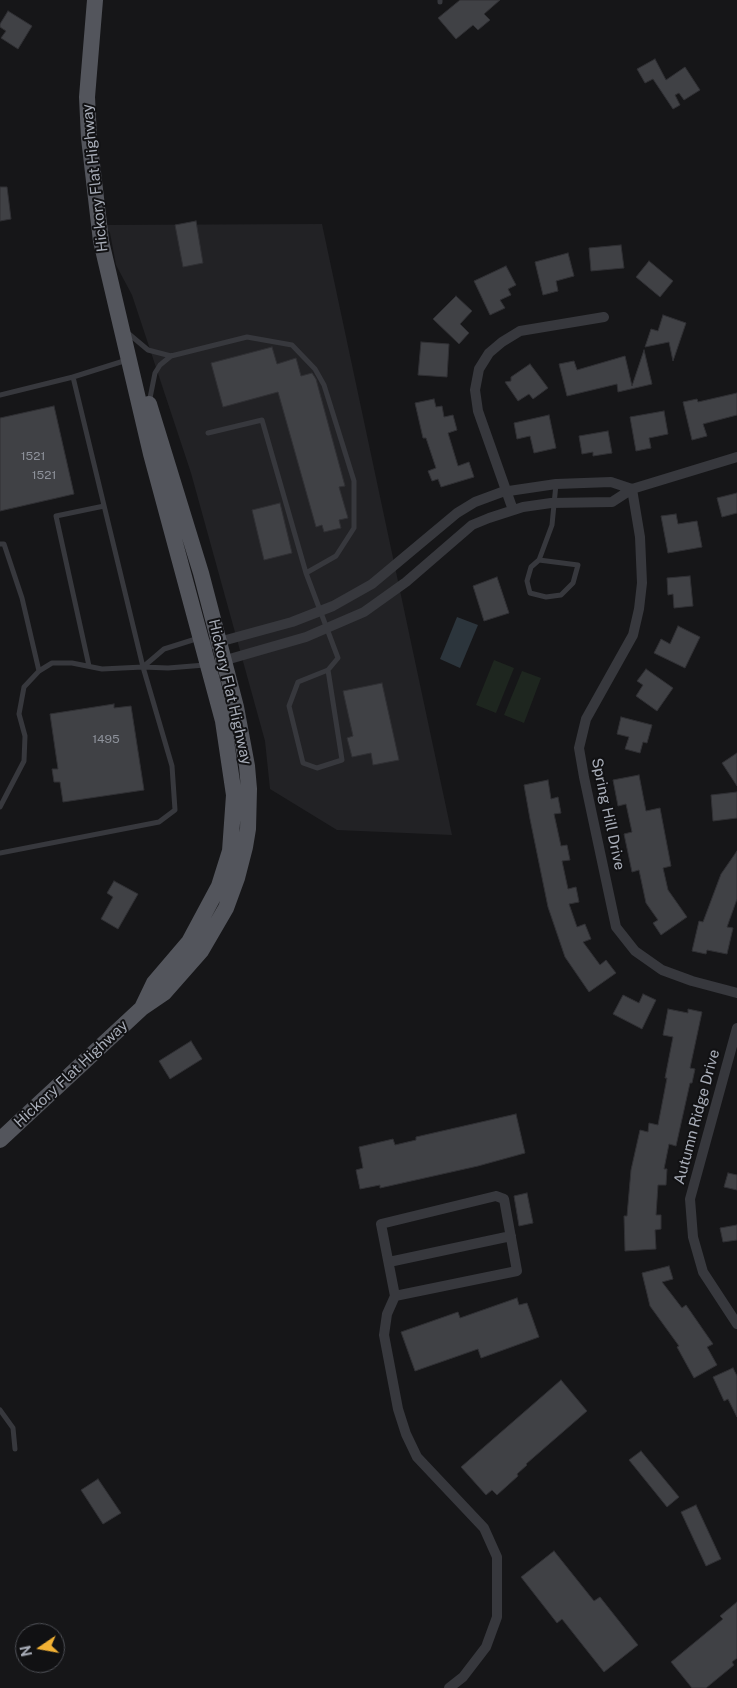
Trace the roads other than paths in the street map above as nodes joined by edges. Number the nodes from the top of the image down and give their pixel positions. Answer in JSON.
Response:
{"nodes":[{"id":1,"x":95,"y":0,"type":"edge"},
{"id":2,"x":604,"y":317,"type":"dead end"},
{"id":3,"x":120,"y":324,"type":"junction"},
{"id":4,"x":128,"y":356,"type":"junction"},
{"id":5,"x":171,"y":356,"type":"junction"},
{"id":6,"x":73,"y":377,"type":"junction"},
{"id":7,"x":0,"y":396,"type":"edge"},
{"id":8,"x":149,"y":405,"type":"junction"},
{"id":9,"x":208,"y":433,"type":"dead end"},
{"id":10,"x":737,"y":458,"type":"edge"},
{"id":11,"x":556,"y":484,"type":"junction"},
{"id":12,"x":632,"y":489,"type":"junction"},
{"id":13,"x":508,"y":491,"type":"junction"},
{"id":14,"x":554,"y":503,"type":"junction"},
{"id":15,"x":104,"y":506,"type":"junction"},
{"id":16,"x":513,"y":510,"type":"junction"},
{"id":17,"x":0,"y":544,"type":"edge"},
{"id":18,"x":539,"y":560,"type":"junction"},
{"id":19,"x":306,"y":573,"type":"junction"},
{"id":20,"x":319,"y":613,"type":"junction"},
{"id":21,"x":326,"y":629,"type":"junction"},
{"id":22,"x":203,"y":642,"type":"junction"},
{"id":23,"x":220,"y":642,"type":"junction"},
{"id":24,"x":225,"y":660,"type":"junction"},
{"id":25,"x":209,"y":665,"type":"junction"},
{"id":26,"x":89,"y":666,"type":"junction"},
{"id":27,"x":143,"y":667,"type":"junction"},
{"id":28,"x":328,"y":670,"type":"junction"},
{"id":29,"x":39,"y":671,"type":"junction"},
{"id":30,"x":0,"y":806,"type":"edge"},
{"id":31,"x":0,"y":853,"type":"edge"},
{"id":32,"x":737,"y":993,"type":"edge"},
{"id":33,"x":142,"y":1008,"type":"junction"},
{"id":34,"x":737,"y":1028,"type":"edge"},
{"id":35,"x":0,"y":1140,"type":"edge"},
{"id":36,"x":511,"y":1236,"type":"junction"},
{"id":37,"x":388,"y":1262,"type":"junction"},
{"id":38,"x":395,"y":1296,"type":"junction"},
{"id":39,"x":737,"y":1324,"type":"edge"},
{"id":40,"x":0,"y":1410,"type":"edge"},
{"id":41,"x":15,"y":1449,"type":"dead end"},
{"id":42,"x":449,"y":1688,"type":"edge"}],
"edges":[{"from":1,"to":3,"type":"main road","name":"Hickory Flat Highway"},
{"from":2,"to":13,"type":"street"},
{"from":3,"to":4,"type":"main road","name":"Hickory Flat Highway"},
{"from":3,"to":5,"type":"lane"},
{"from":4,"to":6,"type":"lane"},
{"from":4,"to":8,"type":"main road","name":"Hickory Flat Highway"},
{"from":4,"to":22,"type":"main road","name":"Hickory Flat Highway"},
{"from":5,"to":8,"type":"lane"},
{"from":5,"to":19,"type":"lane"},
{"from":6,"to":7,"type":"lane"},
{"from":6,"to":15,"type":"lane"},
{"from":8,"to":23,"type":"main road","name":"Hickory Flat Highway"},
{"from":9,"to":19,"type":"lane"},
{"from":10,"to":12,"type":"street"},
{"from":11,"to":12,"type":"street"},
{"from":11,"to":13,"type":"street"},
{"from":11,"to":14,"type":"lane"},
{"from":12,"to":14,"type":"street"},
{"from":12,"to":32,"type":"street","name":"Spring Hill Drive"},
{"from":13,"to":16,"type":"street"},
{"from":13,"to":20,"type":"street"},
{"from":14,"to":16,"type":"street"},
{"from":14,"to":18,"type":"lane"},
{"from":15,"to":26,"type":"lane"},
{"from":15,"to":27,"type":"lane"},
{"from":16,"to":21,"type":"street"},
{"from":17,"to":29,"type":"lane"},
{"from":18,"to":18,"type":"lane"},
{"from":19,"to":20,"type":"lane"},
{"from":20,"to":21,"type":"lane"},
{"from":20,"to":23,"type":"street"},
{"from":21,"to":24,"type":"street"},
{"from":21,"to":28,"type":"lane"},
{"from":22,"to":23,"type":"street"},
{"from":22,"to":25,"type":"main road","name":"Hickory Flat Highway"},
{"from":22,"to":27,"type":"lane"},
{"from":23,"to":24,"type":"main road","name":"Hickory Flat Highway"},
{"from":24,"to":25,"type":"street"},
{"from":24,"to":33,"type":"main road","name":"Hickory Flat Highway"},
{"from":25,"to":27,"type":"lane"},
{"from":25,"to":33,"type":"main road","name":"Hickory Flat Highway"},
{"from":26,"to":27,"type":"lane"},
{"from":26,"to":29,"type":"lane"},
{"from":27,"to":31,"type":"lane"},
{"from":28,"to":28,"type":"lane"},
{"from":29,"to":30,"type":"lane"},
{"from":33,"to":35,"type":"main road","name":"Hickory Flat Highway"},
{"from":34,"to":39,"type":"street","name":"Autumn Ridge Drive"},
{"from":36,"to":37,"type":"street"},
{"from":36,"to":37,"type":"street"},
{"from":36,"to":38,"type":"street"},
{"from":37,"to":38,"type":"street"},
{"from":38,"to":42,"type":"street"},
{"from":40,"to":41,"type":"lane"}]}
